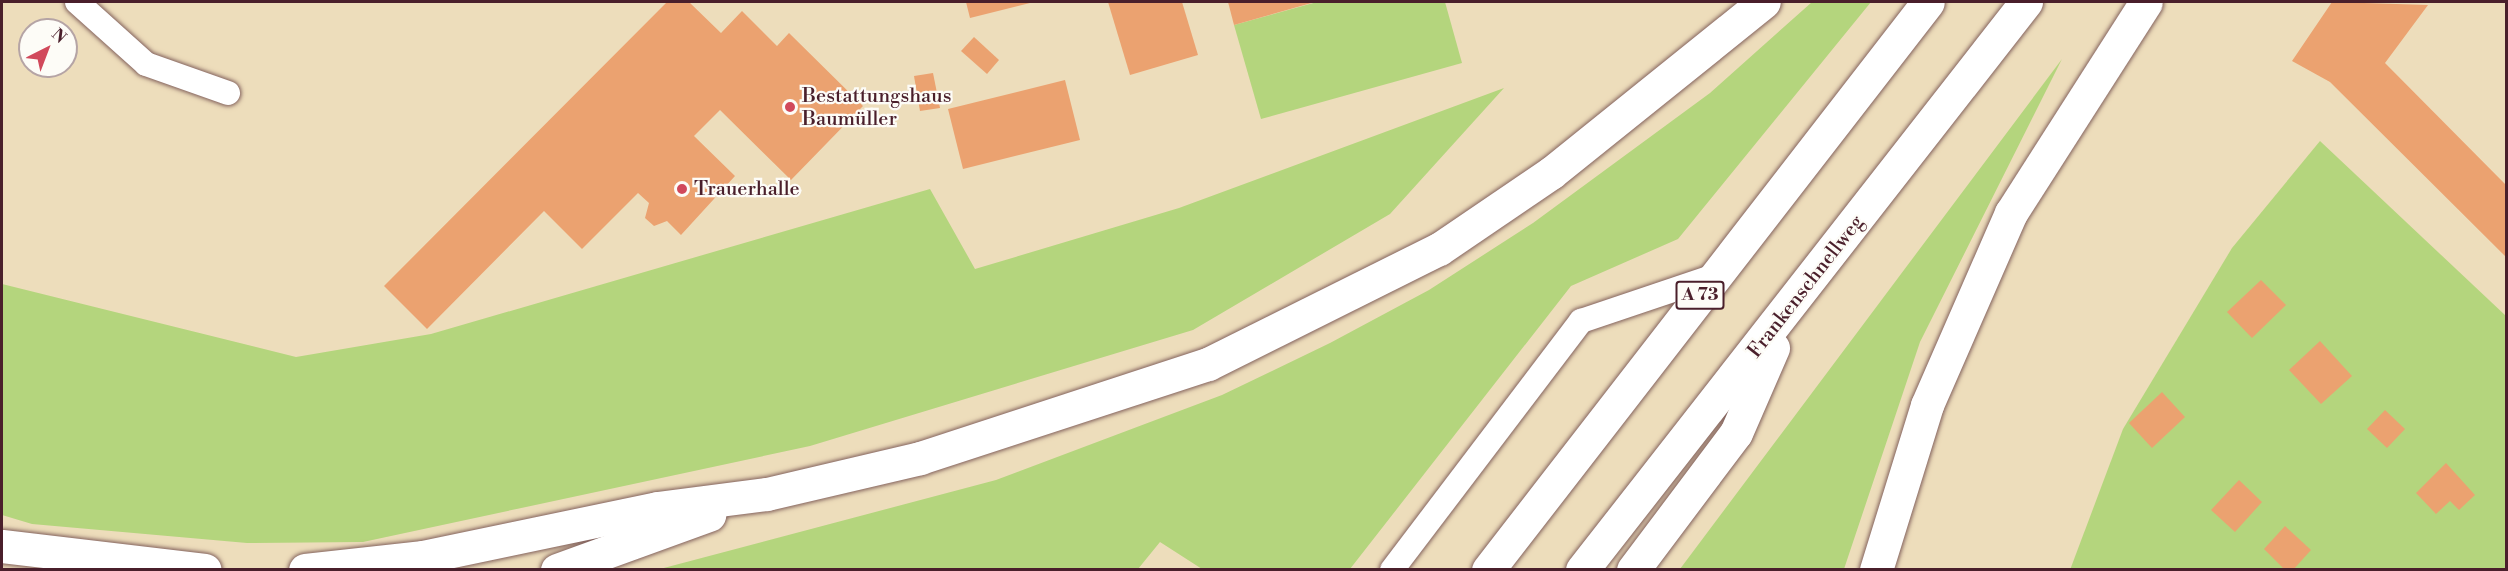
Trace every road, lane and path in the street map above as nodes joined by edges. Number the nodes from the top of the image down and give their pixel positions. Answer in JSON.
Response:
{"nodes":[{"id":1,"x":77,"y":2,"type":"edge"},
{"id":2,"x":1764,"y":2,"type":"edge"},
{"id":3,"x":1928,"y":2,"type":"edge"},
{"id":4,"x":2026,"y":2,"type":"edge"},
{"id":5,"x":2146,"y":2,"type":"edge"},
{"id":6,"x":228,"y":93,"type":"dead end"},
{"id":7,"x":1715,"y":276,"type":"junction"},
{"id":8,"x":1790,"y":308,"type":"junction"},
{"id":9,"x":767,"y":494,"type":"junction"},
{"id":10,"x":2,"y":546,"type":"edge"},
{"id":11,"x":205,"y":570,"type":"edge"},
{"id":12,"x":304,"y":570,"type":"edge"},
{"id":13,"x":557,"y":570,"type":"edge"},
{"id":14,"x":1392,"y":570,"type":"edge"},
{"id":15,"x":1488,"y":570,"type":"edge"},
{"id":16,"x":1582,"y":570,"type":"edge"},
{"id":17,"x":1632,"y":570,"type":"edge"},
{"id":18,"x":1876,"y":570,"type":"edge"}],
"edges":[{"from":1,"to":6,"type":"lane"},
{"from":2,"to":9,"type":"highway"},
{"from":3,"to":7,"type":"highway","number":"A 73"},
{"from":4,"to":8,"type":"highway","name":"Frankenschnellweg"},
{"from":5,"to":18,"type":"highway"},
{"from":7,"to":14,"type":"lane"},
{"from":7,"to":15,"type":"highway","number":"A 73"},
{"from":8,"to":16,"type":"highway","name":"Frankenschnellweg"},
{"from":8,"to":17,"type":"highway"},
{"from":9,"to":12,"type":"highway"},
{"from":9,"to":13,"type":"highway"},
{"from":10,"to":11,"type":"highway"}]}
